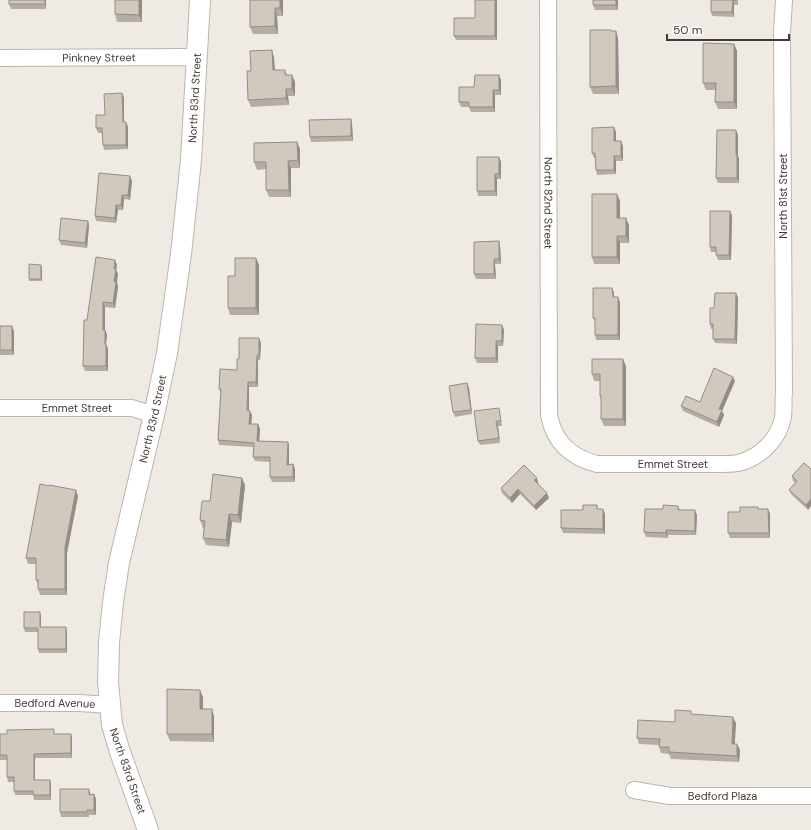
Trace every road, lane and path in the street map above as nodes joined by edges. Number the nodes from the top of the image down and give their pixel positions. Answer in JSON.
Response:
{"nodes":[{"id":1,"x":200,"y":0,"type":"edge"},
{"id":2,"x":548,"y":0,"type":"edge"},
{"id":3,"x":784,"y":0,"type":"edge"},
{"id":4,"x":0,"y":58,"type":"edge"},
{"id":5,"x":198,"y":58,"type":"junction"},
{"id":6,"x":784,"y":392,"type":"joint"},
{"id":7,"x":549,"y":406,"type":"joint"},
{"id":8,"x":0,"y":408,"type":"edge"},
{"id":9,"x":154,"y":415,"type":"junction"},
{"id":10,"x":0,"y":703,"type":"edge"},
{"id":11,"x":110,"y":705,"type":"junction"},
{"id":12,"x":634,"y":790,"type":"dead end"},
{"id":13,"x":811,"y":796,"type":"edge"},
{"id":14,"x":148,"y":830,"type":"edge"}],
"edges":[{"from":1,"to":5,"type":"street","name":"North 83rd Street"},
{"from":2,"to":7,"type":"street","name":"North 82nd Street"},
{"from":3,"to":6,"type":"street","name":"North 81st Street"},
{"from":4,"to":5,"type":"street","name":"Pinkney Street"},
{"from":5,"to":9,"type":"street","name":"North 83rd Street"},
{"from":6,"to":7,"type":"street","name":"Emmet Street"},
{"from":8,"to":9,"type":"street","name":"Emmet Street"},
{"from":9,"to":11,"type":"street","name":"North 83rd Street"},
{"from":10,"to":11,"type":"street","name":"Bedford Avenue"},
{"from":11,"to":14,"type":"street","name":"North 83rd Street"},
{"from":12,"to":13,"type":"street","name":"Bedford Plaza"}]}
